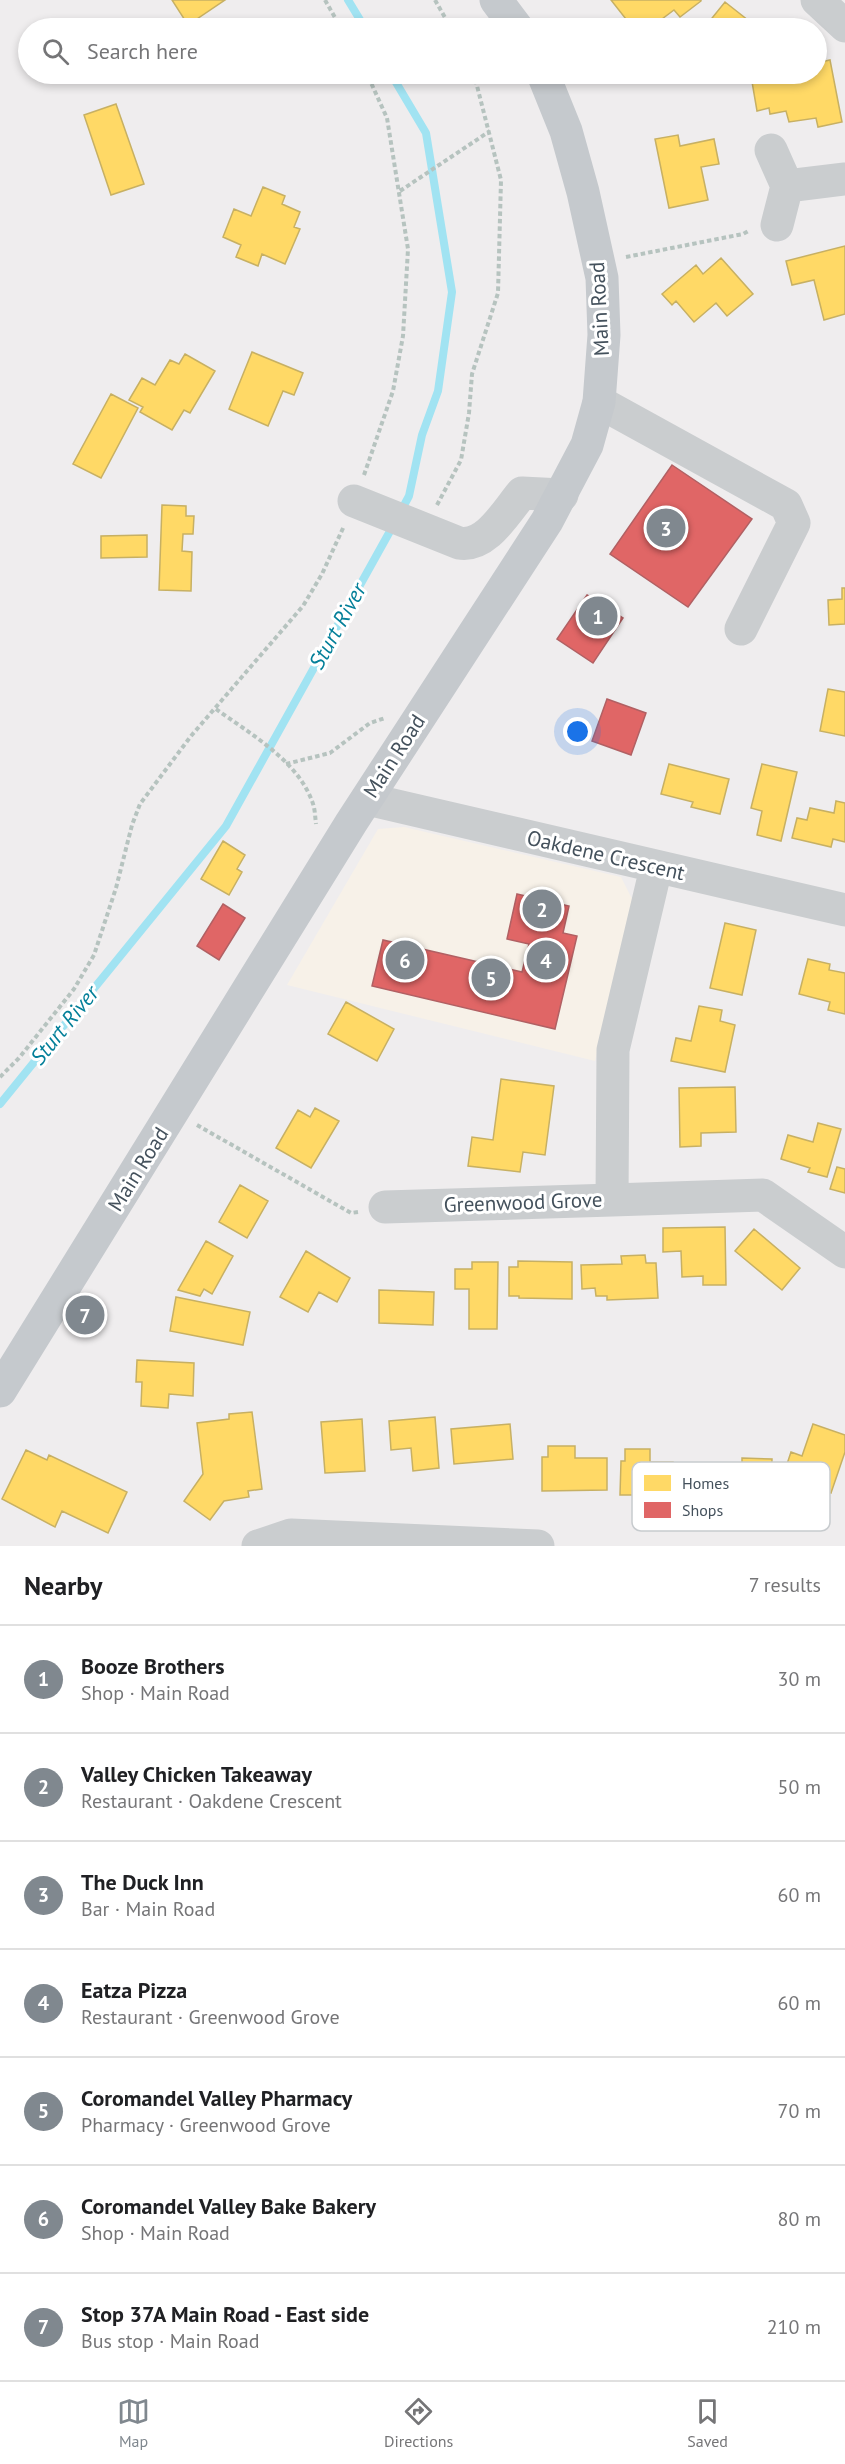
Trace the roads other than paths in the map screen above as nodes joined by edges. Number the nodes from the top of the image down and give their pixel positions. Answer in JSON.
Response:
{"nodes":[{"id":1,"x":496,"y":0,"type":"edge"},
{"id":2,"x":817,"y":0,"type":"edge"},
{"id":3,"x":510,"y":18,"type":"edge"},
{"id":4,"x":845,"y":26,"type":"edge"},
{"id":5,"x":547,"y":84,"type":"edge"},
{"id":6,"x":771,"y":150,"type":"dead end"},
{"id":7,"x":845,"y":180,"type":"edge"},
{"id":8,"x":787,"y":186,"type":"junction"},
{"id":9,"x":777,"y":225,"type":"road end"},
{"id":10,"x":599,"y":402,"type":"junction"},
{"id":11,"x":562,"y":495,"type":"junction"},
{"id":12,"x":354,"y":501,"type":"road end"},
{"id":13,"x":741,"y":629,"type":"dead end"},
{"id":14,"x":367,"y":798,"type":"junction"},
{"id":15,"x":656,"y":868,"type":"junction"},
{"id":16,"x":845,"y":910,"type":"edge"},
{"id":17,"x":612,"y":1200,"type":"junction"},
{"id":18,"x":385,"y":1207,"type":"road end"},
{"id":19,"x":845,"y":1252,"type":"edge"},
{"id":20,"x":0,"y":1391,"type":"edge"},
{"id":21,"x":258,"y":1546,"type":"edge"},
{"id":22,"x":538,"y":1546,"type":"edge"}],
"edges":[{"from":1,"to":3,"type":"main road"},
{"from":2,"to":4,"type":"street"},
{"from":5,"to":10,"type":"main road","name":"Main Road"},
{"from":6,"to":8,"type":"street"},
{"from":7,"to":8,"type":"street"},
{"from":8,"to":9,"type":"street"},
{"from":10,"to":11,"type":"main road","name":"Main Road"},
{"from":10,"to":13,"type":"street"},
{"from":11,"to":12,"type":"street"},
{"from":11,"to":14,"type":"main road","name":"Main Road"},
{"from":14,"to":15,"type":"street","name":"Oakdene Crescent"},
{"from":14,"to":20,"type":"main road","name":"Main Road"},
{"from":15,"to":16,"type":"street","name":"Oakdene Crescent"},
{"from":15,"to":17,"type":"street","name":"Greenwood Grove"},
{"from":17,"to":18,"type":"street","name":"Greenwood Grove"},
{"from":17,"to":19,"type":"street"},
{"from":21,"to":22,"type":"street"}]}
